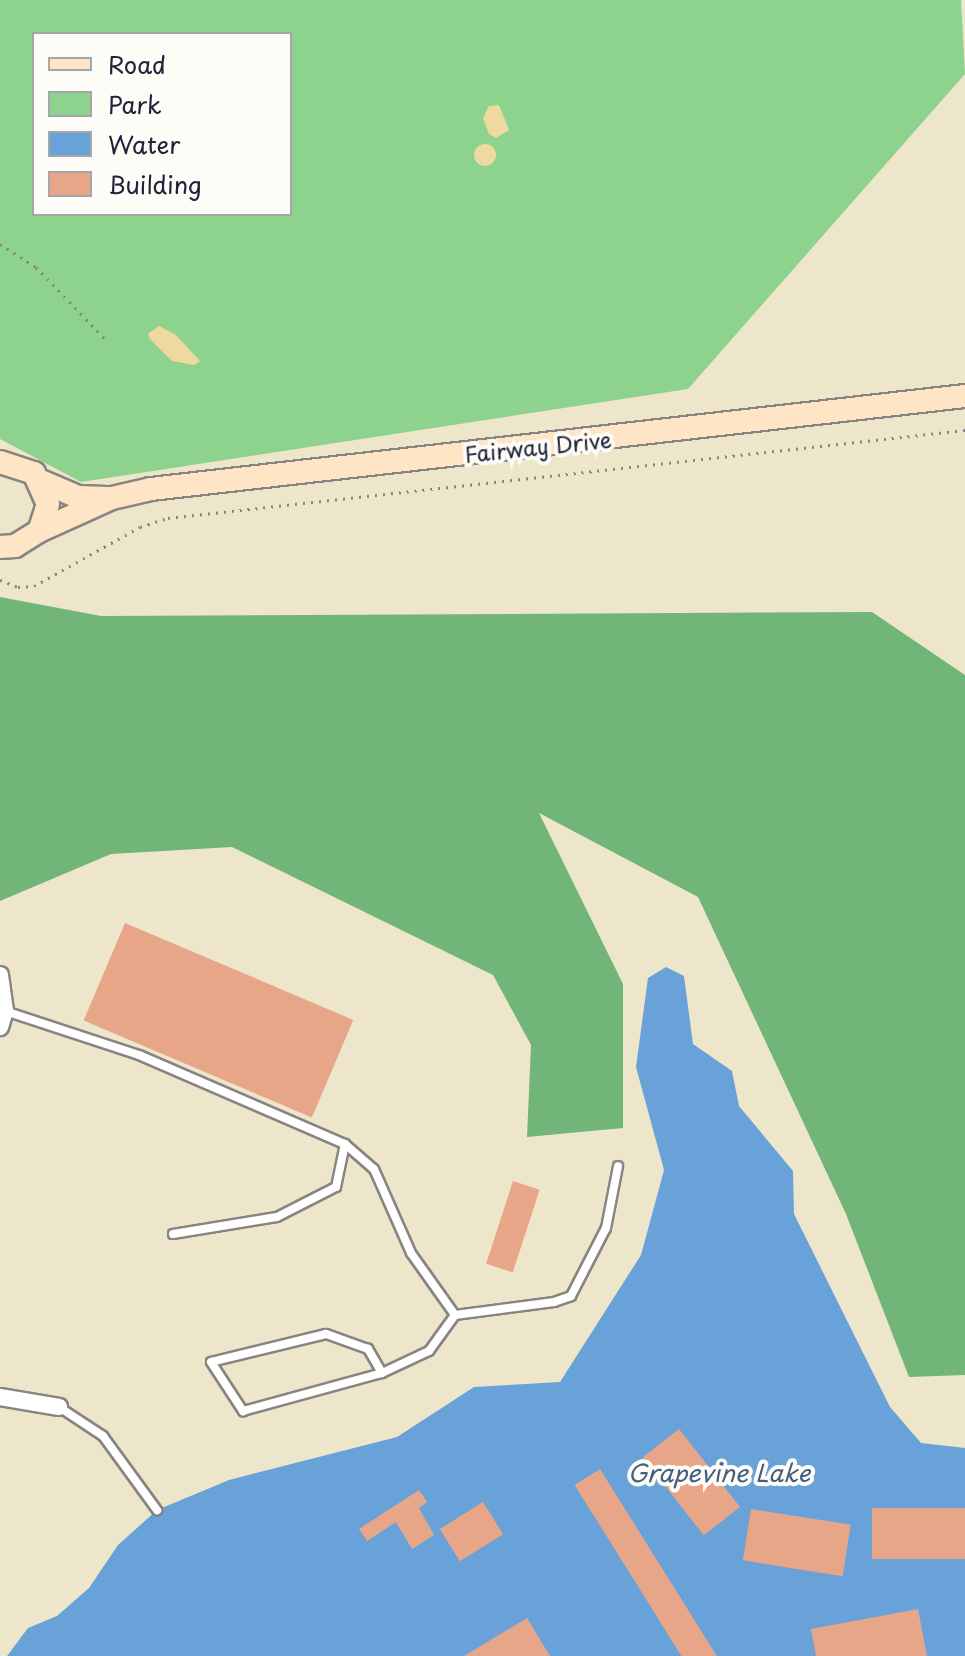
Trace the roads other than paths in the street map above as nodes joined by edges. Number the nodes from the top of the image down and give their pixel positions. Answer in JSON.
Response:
{"nodes":[{"id":1,"x":965,"y":396,"type":"edge"},
{"id":2,"x":0,"y":462,"type":"edge"},
{"id":3,"x":41,"y":481,"type":"junction"},
{"id":4,"x":112,"y":498,"type":"junction"},
{"id":5,"x":39,"y":531,"type":"junction"},
{"id":6,"x":5,"y":550,"type":"edge"},
{"id":7,"x":0,"y":975,"type":"edge"},
{"id":8,"x":3,"y":1019,"type":"edge"},
{"id":9,"x":345,"y":1144,"type":"junction"},
{"id":10,"x":618,"y":1166,"type":"dead end"},
{"id":11,"x":173,"y":1234,"type":"dead end"},
{"id":12,"x":455,"y":1315,"type":"junction"},
{"id":13,"x":382,"y":1373,"type":"junction"},
{"id":14,"x":0,"y":1397,"type":"edge"},
{"id":15,"x":59,"y":1407,"type":"joint"},
{"id":16,"x":157,"y":1510,"type":"dead end"}],
"edges":[{"from":1,"to":4,"type":"street","name":"Fairway Drive"},
{"from":2,"to":3,"type":"street","name":"Fairway Drive"},
{"from":3,"to":4,"type":"street","name":"Fairway Drive"},
{"from":3,"to":5,"type":"street"},
{"from":4,"to":5,"type":"street","name":"Fairway Drive"},
{"from":5,"to":6,"type":"street","name":"Fairway Drive"},
{"from":7,"to":8,"type":"street"},
{"from":8,"to":9,"type":"lane"},
{"from":9,"to":11,"type":"lane"},
{"from":9,"to":12,"type":"lane"},
{"from":10,"to":12,"type":"lane"},
{"from":12,"to":13,"type":"lane"},
{"from":13,"to":13,"type":"lane"},
{"from":14,"to":15,"type":"street"},
{"from":15,"to":16,"type":"lane"}]}
